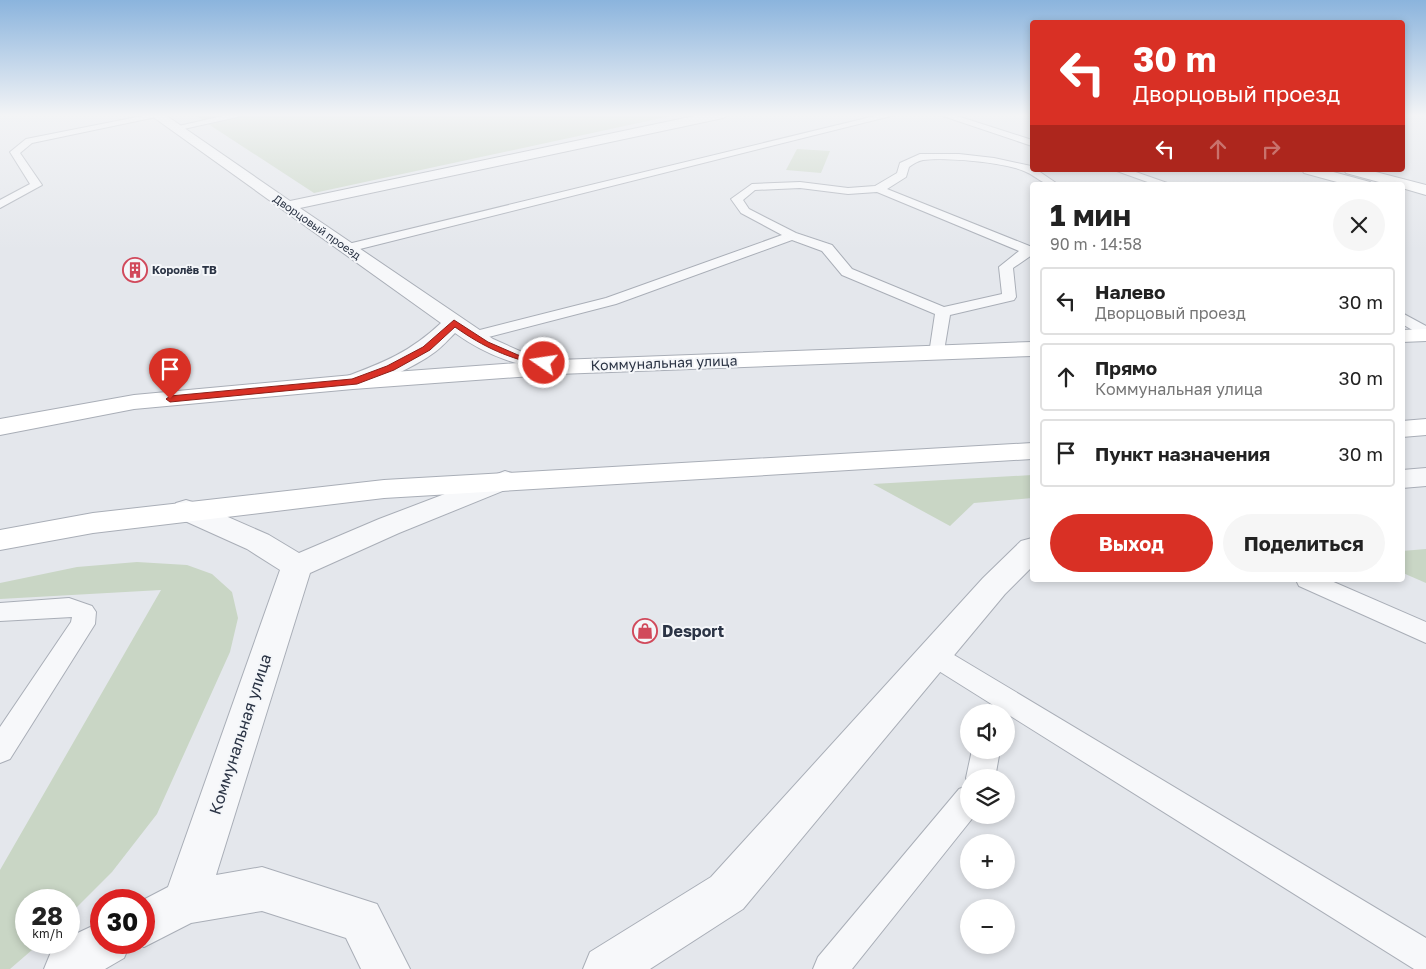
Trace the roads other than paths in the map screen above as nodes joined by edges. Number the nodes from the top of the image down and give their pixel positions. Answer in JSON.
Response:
{"nodes":[{"id":1,"x":19,"y":159,"type":"edge"},
{"id":2,"x":220,"y":159,"type":"edge"},
{"id":3,"x":508,"y":159,"type":"edge"},
{"id":4,"x":710,"y":159,"type":"edge"},
{"id":5,"x":916,"y":159,"type":"edge"},
{"id":6,"x":975,"y":159,"type":"edge"},
{"id":7,"x":1030,"y":170,"type":"edge"},
{"id":8,"x":1033,"y":172,"type":"edge"},
{"id":9,"x":1125,"y":172,"type":"edge"},
{"id":10,"x":1316,"y":172,"type":"edge"},
{"id":11,"x":1358,"y":172,"type":"edge"},
{"id":12,"x":1048,"y":182,"type":"edge"},
{"id":13,"x":1157,"y":182,"type":"edge"},
{"id":14,"x":1354,"y":182,"type":"edge"},
{"id":15,"x":1396,"y":182,"type":"edge"},
{"id":16,"x":1405,"y":184,"type":"edge"},
{"id":17,"x":878,"y":189,"type":"junction"},
{"id":18,"x":1426,"y":190,"type":"edge"},
{"id":19,"x":1405,"y":196,"type":"edge"},
{"id":20,"x":1426,"y":201,"type":"edge"},
{"id":21,"x":0,"y":205,"type":"edge"},
{"id":22,"x":287,"y":206,"type":"junction"},
{"id":23,"x":792,"y":236,"type":"junction"},
{"id":24,"x":348,"y":248,"type":"junction"},
{"id":25,"x":1030,"y":250,"type":"edge"},
{"id":26,"x":943,"y":312,"type":"junction"},
{"id":27,"x":1405,"y":319,"type":"edge"},
{"id":28,"x":454,"y":322,"type":"junction"},
{"id":29,"x":1426,"y":334,"type":"edge"},
{"id":30,"x":473,"y":336,"type":"junction"},
{"id":31,"x":1405,"y":336,"type":"edge"},
{"id":32,"x":1030,"y":350,"type":"edge"},
{"id":33,"x":937,"y":354,"type":"junction"},
{"id":34,"x":558,"y":366,"type":"junction"},
{"id":35,"x":353,"y":382,"type":"junction"},
{"id":36,"x":0,"y":427,"type":"edge"},
{"id":37,"x":1426,"y":428,"type":"edge"},
{"id":38,"x":1405,"y":429,"type":"edge"},
{"id":39,"x":1030,"y":452,"type":"edge"},
{"id":40,"x":1426,"y":477,"type":"edge"},
{"id":41,"x":1405,"y":479,"type":"edge"},
{"id":42,"x":505,"y":480,"type":"junction"},
{"id":43,"x":186,"y":510,"type":"junction"},
{"id":44,"x":0,"y":540,"type":"edge"},
{"id":45,"x":1030,"y":552,"type":"edge"},
{"id":46,"x":297,"y":566,"type":"junction"},
{"id":47,"x":1311,"y":582,"type":"edge"},
{"id":48,"x":0,"y":612,"type":"edge"},
{"id":49,"x":1426,"y":633,"type":"edge"},
{"id":50,"x":935,"y":656,"type":"junction"},
{"id":51,"x":995,"y":704,"type":"edge"},
{"id":52,"x":1015,"y":716,"type":"edge"},
{"id":53,"x":0,"y":750,"type":"edge"},
{"id":54,"x":960,"y":810,"type":"edge"},
{"id":55,"x":185,"y":902,"type":"junction"},
{"id":56,"x":155,"y":918,"type":"edge"},
{"id":57,"x":90,"y":951,"type":"edge"},
{"id":58,"x":1426,"y":958,"type":"edge"},
{"id":59,"x":68,"y":969,"type":"edge"},
{"id":60,"x":386,"y":969,"type":"edge"},
{"id":61,"x":607,"y":969,"type":"edge"},
{"id":62,"x":830,"y":969,"type":"edge"}],
"edges":[{"from":1,"to":21,"type":"lane"},
{"from":2,"to":22,"type":"street","name":"Дворцовый проезд"},
{"from":3,"to":22,"type":"street"},
{"from":4,"to":24,"type":"lane"},
{"from":5,"to":17,"type":"lane"},
{"from":6,"to":7,"type":"lane"},
{"from":8,"to":12,"type":"lane"},
{"from":9,"to":13,"type":"lane"},
{"from":10,"to":14,"type":"main road"},
{"from":11,"to":15,"type":"main road"},
{"from":16,"to":18,"type":"main road"},
{"from":17,"to":23,"type":"lane"},
{"from":17,"to":25,"type":"lane"},
{"from":19,"to":20,"type":"main road"},
{"from":22,"to":24,"type":"street","name":"Дворцовый проезд"},
{"from":23,"to":26,"type":"lane"},
{"from":23,"to":30,"type":"lane"},
{"from":24,"to":28,"type":"street","name":"Дворцовый проезд"},
{"from":25,"to":26,"type":"lane"},
{"from":26,"to":33,"type":"lane"},
{"from":27,"to":29,"type":"lane"},
{"from":28,"to":30,"type":"street","name":"Дворцовый проезд"},
{"from":28,"to":35,"type":"street"},
{"from":29,"to":31,"type":"main road"},
{"from":30,"to":34,"type":"street","name":"Дворцовый проезд"},
{"from":32,"to":33,"type":"main road","name":"Коммунальная улица"},
{"from":33,"to":34,"type":"main road","name":"Коммунальная улица"},
{"from":34,"to":35,"type":"main road","name":"Коммунальная улица"},
{"from":35,"to":36,"type":"main road","name":"Коммунальная улица"},
{"from":37,"to":38,"type":"main road"},
{"from":39,"to":42,"type":"main road"},
{"from":40,"to":41,"type":"street"},
{"from":42,"to":43,"type":"main road"},
{"from":42,"to":46,"type":"street"},
{"from":43,"to":44,"type":"main road"},
{"from":43,"to":46,"type":"street"},
{"from":45,"to":50,"type":"street"},
{"from":46,"to":55,"type":"street","name":"Коммунальная улица"},
{"from":47,"to":49,"type":"lane"},
{"from":48,"to":53,"type":"lane"},
{"from":50,"to":51,"type":"lane"},
{"from":50,"to":61,"type":"street"},
{"from":52,"to":58,"type":"lane"},
{"from":54,"to":62,"type":"lane"},
{"from":55,"to":56,"type":"street"},
{"from":55,"to":60,"type":"street"},
{"from":57,"to":59,"type":"street"}]}
